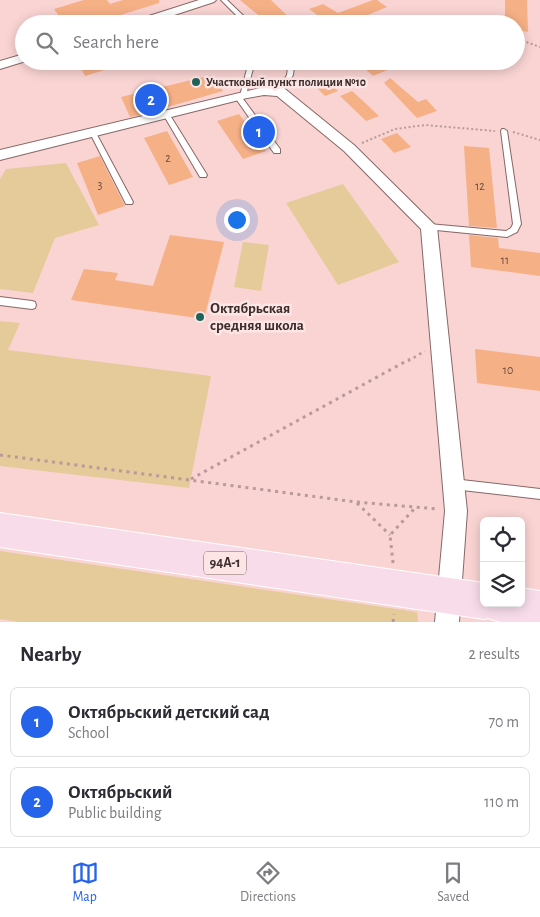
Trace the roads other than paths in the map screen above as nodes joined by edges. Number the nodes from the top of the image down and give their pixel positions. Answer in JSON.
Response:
{"nodes":[{"id":1,"x":210,"y":0,"type":"edge"},
{"id":2,"x":224,"y":0,"type":"edge"},
{"id":3,"x":161,"y":15,"type":"edge"},
{"id":4,"x":240,"y":15,"type":"edge"},
{"id":5,"x":15,"y":61,"type":"edge"},
{"id":6,"x":0,"y":65,"type":"edge"},
{"id":7,"x":249,"y":70,"type":"edge"},
{"id":8,"x":291,"y":70,"type":"edge"},
{"id":9,"x":280,"y":92,"type":"junction"},
{"id":10,"x":240,"y":96,"type":"junction"},
{"id":11,"x":166,"y":114,"type":"junction"},
{"id":12,"x":504,"y":131,"type":"road end"},
{"id":13,"x":93,"y":133,"type":"junction"},
{"id":14,"x":277,"y":151,"type":"dead end"},
{"id":15,"x":0,"y":155,"type":"edge"},
{"id":16,"x":203,"y":175,"type":"dead end"},
{"id":17,"x":128,"y":202,"type":"dead end"},
{"id":18,"x":430,"y":227,"type":"junction"},
{"id":19,"x":0,"y":301,"type":"edge"},
{"id":20,"x":32,"y":305,"type":"dead end"},
{"id":21,"x":452,"y":484,"type":"junction"},
{"id":22,"x":540,"y":494,"type":"edge"},
{"id":23,"x":0,"y":530,"type":"edge"},
{"id":24,"x":480,"y":602,"type":"edge"},
{"id":25,"x":522,"y":607,"type":"edge"},
{"id":26,"x":448,"y":609,"type":"edge"},
{"id":27,"x":540,"y":610,"type":"edge"}],
"edges":[{"from":1,"to":3,"type":"street"},
{"from":2,"to":4,"type":"lane"},
{"from":5,"to":6,"type":"street"},
{"from":7,"to":10,"type":"lane"},
{"from":8,"to":9,"type":"lane"},
{"from":9,"to":10,"type":"street"},
{"from":9,"to":18,"type":"street"},
{"from":10,"to":11,"type":"street"},
{"from":10,"to":14,"type":"lane"},
{"from":11,"to":13,"type":"street"},
{"from":11,"to":16,"type":"lane"},
{"from":12,"to":18,"type":"lane"},
{"from":13,"to":15,"type":"street"},
{"from":13,"to":17,"type":"lane"},
{"from":18,"to":21,"type":"street"},
{"from":19,"to":20,"type":"lane"},
{"from":21,"to":22,"type":"lane"},
{"from":21,"to":26,"type":"street"},
{"from":23,"to":26,"type":"main road","number":"94А-1"},
{"from":24,"to":26,"type":"main road","number":"94А-1"},
{"from":25,"to":27,"type":"main road"}]}
